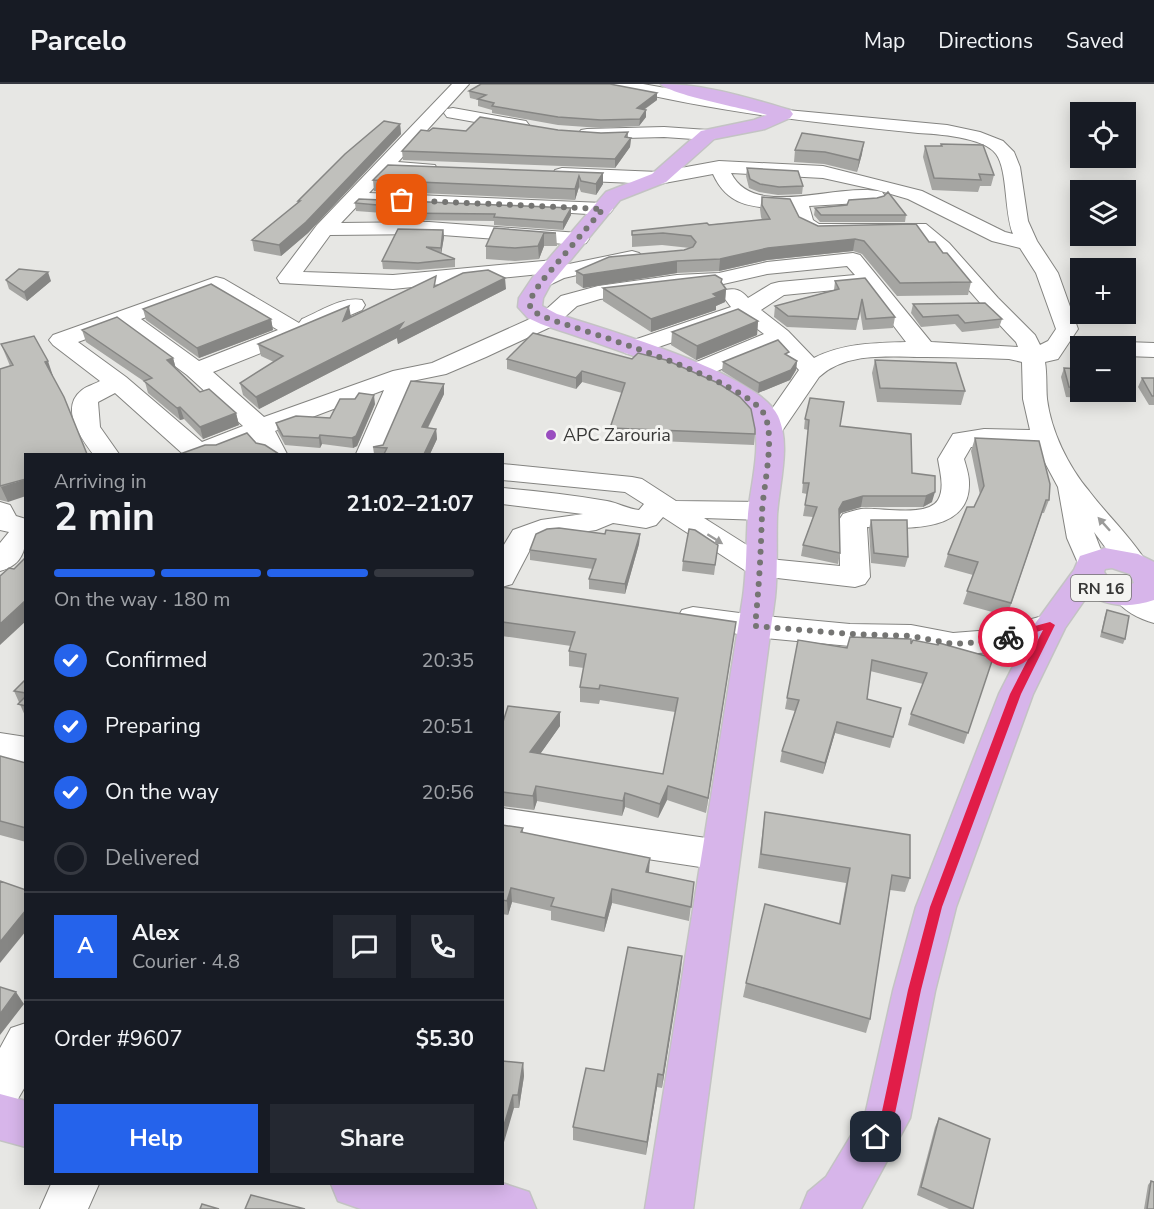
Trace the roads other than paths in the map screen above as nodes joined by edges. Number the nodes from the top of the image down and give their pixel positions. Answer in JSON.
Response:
{"nodes":[{"id":1,"x":460,"y":84,"type":"edge"},
{"id":2,"x":621,"y":84,"type":"edge"},
{"id":3,"x":670,"y":84,"type":"edge"},
{"id":4,"x":453,"y":113,"type":"dead end"},
{"id":5,"x":784,"y":114,"type":"junction"},
{"id":6,"x":534,"y":128,"type":"edge"},
{"id":7,"x":568,"y":133,"type":"edge"},
{"id":8,"x":708,"y":135,"type":"junction"},
{"id":9,"x":383,"y":167,"type":"junction"},
{"id":10,"x":718,"y":167,"type":"junction"},
{"id":11,"x":442,"y":169,"type":"edge"},
{"id":12,"x":540,"y":173,"type":"edge"},
{"id":13,"x":659,"y":178,"type":"junction"},
{"id":14,"x":470,"y":181,"type":"edge"},
{"id":15,"x":915,"y":195,"type":"junction"},
{"id":16,"x":353,"y":198,"type":"junction"},
{"id":17,"x":461,"y":201,"type":"junction"},
{"id":18,"x":799,"y":204,"type":"junction"},
{"id":19,"x":603,"y":209,"type":"junction"},
{"id":20,"x":324,"y":229,"type":"junction"},
{"id":21,"x":579,"y":239,"type":"junction"},
{"id":22,"x":1027,"y":243,"type":"junction"},
{"id":23,"x":653,"y":256,"type":"edge"},
{"id":24,"x":767,"y":268,"type":"junction"},
{"id":25,"x":547,"y":274,"type":"junction"},
{"id":26,"x":718,"y":279,"type":"junction"},
{"id":27,"x":870,"y":280,"type":"junction"},
{"id":28,"x":779,"y":289,"type":"junction"},
{"id":29,"x":354,"y":305,"type":"dead end"},
{"id":30,"x":746,"y":309,"type":"junction"},
{"id":31,"x":124,"y":317,"type":"junction"},
{"id":32,"x":549,"y":319,"type":"junction"},
{"id":33,"x":296,"y":331,"type":"junction"},
{"id":34,"x":780,"y":336,"type":"junction"},
{"id":35,"x":633,"y":348,"type":"junction"},
{"id":36,"x":1136,"y":349,"type":"edge"},
{"id":37,"x":925,"y":350,"type":"junction"},
{"id":38,"x":1070,"y":350,"type":"edge"},
{"id":39,"x":1154,"y":350,"type":"edge"},
{"id":40,"x":1033,"y":358,"type":"junction"},
{"id":41,"x":196,"y":370,"type":"junction"},
{"id":42,"x":813,"y":370,"type":"junction"},
{"id":43,"x":696,"y":371,"type":"junction"},
{"id":44,"x":402,"y":376,"type":"junction"},
{"id":45,"x":117,"y":382,"type":"junction"},
{"id":46,"x":261,"y":428,"type":"junction"},
{"id":47,"x":769,"y":432,"type":"junction"},
{"id":48,"x":1045,"y":438,"type":"junction"},
{"id":49,"x":105,"y":453,"type":"edge"},
{"id":50,"x":197,"y":453,"type":"edge"},
{"id":51,"x":200,"y":453,"type":"edge"},
{"id":52,"x":274,"y":453,"type":"edge"},
{"id":53,"x":369,"y":453,"type":"edge"},
{"id":54,"x":504,"y":472,"type":"edge"},
{"id":55,"x":1071,"y":488,"type":"junction"},
{"id":56,"x":504,"y":496,"type":"edge"},
{"id":57,"x":665,"y":506,"type":"junction"},
{"id":58,"x":0,"y":511,"type":"edge"},
{"id":59,"x":613,"y":511,"type":"junction"},
{"id":60,"x":762,"y":512,"type":"junction"},
{"id":61,"x":24,"y":528,"type":"edge"},
{"id":62,"x":24,"y":532,"type":"edge"},
{"id":63,"x":0,"y":562,"type":"edge"},
{"id":64,"x":762,"y":568,"type":"junction"},
{"id":65,"x":504,"y":573,"type":"edge"},
{"id":66,"x":1133,"y":585,"type":"edge"},
{"id":67,"x":664,"y":613,"type":"edge"},
{"id":68,"x":1056,"y":617,"type":"junction"},
{"id":69,"x":755,"y":626,"type":"junction"},
{"id":70,"x":0,"y":746,"type":"edge"},
{"id":71,"x":24,"y":750,"type":"edge"},
{"id":72,"x":504,"y":822,"type":"edge"},
{"id":73,"x":720,"y":855,"type":"junction"},
{"id":74,"x":24,"y":1046,"type":"edge"},
{"id":75,"x":0,"y":1089,"type":"edge"},
{"id":76,"x":0,"y":1117,"type":"edge"},
{"id":77,"x":24,"y":1123,"type":"edge"},
{"id":78,"x":75,"y":1185,"type":"edge"},
{"id":79,"x":361,"y":1185,"type":"edge"},
{"id":80,"x":63,"y":1209,"type":"edge"},
{"id":81,"x":512,"y":1209,"type":"edge"},
{"id":82,"x":669,"y":1209,"type":"edge"},
{"id":83,"x":825,"y":1209,"type":"edge"}],
"edges":[{"from":1,"to":9,"type":"street"},
{"from":2,"to":5,"type":"street"},
{"from":3,"to":5,"type":"main road"},
{"from":4,"to":6,"type":"street"},
{"from":5,"to":8,"type":"main road"},
{"from":5,"to":22,"type":"street"},
{"from":7,"to":8,"type":"street"},
{"from":8,"to":13,"type":"main road"},
{"from":9,"to":11,"type":"street"},
{"from":9,"to":16,"type":"street"},
{"from":10,"to":13,"type":"street"},
{"from":10,"to":15,"type":"street"},
{"from":10,"to":18,"type":"street"},
{"from":12,"to":13,"type":"street"},
{"from":13,"to":19,"type":"main road"},
{"from":14,"to":17,"type":"street"},
{"from":15,"to":18,"type":"street"},
{"from":15,"to":22,"type":"street"},
{"from":16,"to":17,"type":"street"},
{"from":16,"to":20,"type":"street"},
{"from":17,"to":19,"type":"street"},
{"from":18,"to":40,"type":"street"},
{"from":19,"to":21,"type":"main road"},
{"from":20,"to":21,"type":"street"},
{"from":20,"to":25,"type":"street"},
{"from":21,"to":25,"type":"main road"},
{"from":22,"to":40,"type":"street"},
{"from":23,"to":25,"type":"street"},
{"from":24,"to":26,"type":"street"},
{"from":24,"to":27,"type":"street"},
{"from":24,"to":28,"type":"street"},
{"from":25,"to":32,"type":"main road"},
{"from":26,"to":30,"type":"street"},
{"from":26,"to":32,"type":"street"},
{"from":27,"to":28,"type":"street"},
{"from":27,"to":37,"type":"street"},
{"from":28,"to":30,"type":"street"},
{"from":29,"to":33,"type":"street"},
{"from":30,"to":34,"type":"street"},
{"from":30,"to":35,"type":"street"},
{"from":31,"to":33,"type":"street"},
{"from":31,"to":41,"type":"street"},
{"from":31,"to":45,"type":"street"},
{"from":32,"to":35,"type":"main road"},
{"from":32,"to":44,"type":"street"},
{"from":33,"to":41,"type":"street"},
{"from":34,"to":42,"type":"street"},
{"from":34,"to":43,"type":"street"},
{"from":35,"to":43,"type":"main road"},
{"from":36,"to":39,"type":"street"},
{"from":37,"to":40,"type":"street"},
{"from":37,"to":42,"type":"street"},
{"from":38,"to":40,"type":"street"},
{"from":40,"to":48,"type":"street"},
{"from":41,"to":46,"type":"street"},
{"from":42,"to":47,"type":"street"},
{"from":43,"to":47,"type":"main road"},
{"from":44,"to":46,"type":"street"},
{"from":44,"to":53,"type":"street"},
{"from":45,"to":49,"type":"street"},
{"from":45,"to":50,"type":"street"},
{"from":46,"to":51,"type":"street"},
{"from":46,"to":52,"type":"street"},
{"from":47,"to":60,"type":"main road"},
{"from":48,"to":55,"type":"street"},
{"from":48,"to":64,"type":"street"},
{"from":54,"to":57,"type":"street"},
{"from":66,"to":55,"type":"street","one_way":true},
{"from":55,"to":66,"type":"street"},
{"from":56,"to":59,"type":"street"},
{"from":57,"to":59,"type":"street"},
{"from":57,"to":60,"type":"street"},
{"from":57,"to":64,"type":"street","one_way":true},
{"from":58,"to":61,"type":"street"},
{"from":59,"to":65,"type":"street"},
{"from":60,"to":64,"type":"main road"},
{"from":62,"to":63,"type":"street"},
{"from":64,"to":69,"type":"main road"},
{"from":66,"to":68,"type":"main road","number":"RN 16"},
{"from":67,"to":69,"type":"street"},
{"from":68,"to":69,"type":"street"},
{"from":68,"to":83,"type":"main road"},
{"from":69,"to":73,"type":"main road"},
{"from":70,"to":71,"type":"street"},
{"from":72,"to":73,"type":"street"},
{"from":73,"to":82,"type":"main road"},
{"from":74,"to":75,"type":"street"},
{"from":76,"to":77,"type":"main road"},
{"from":78,"to":80,"type":"street"},
{"from":79,"to":81,"type":"main road"}]}
